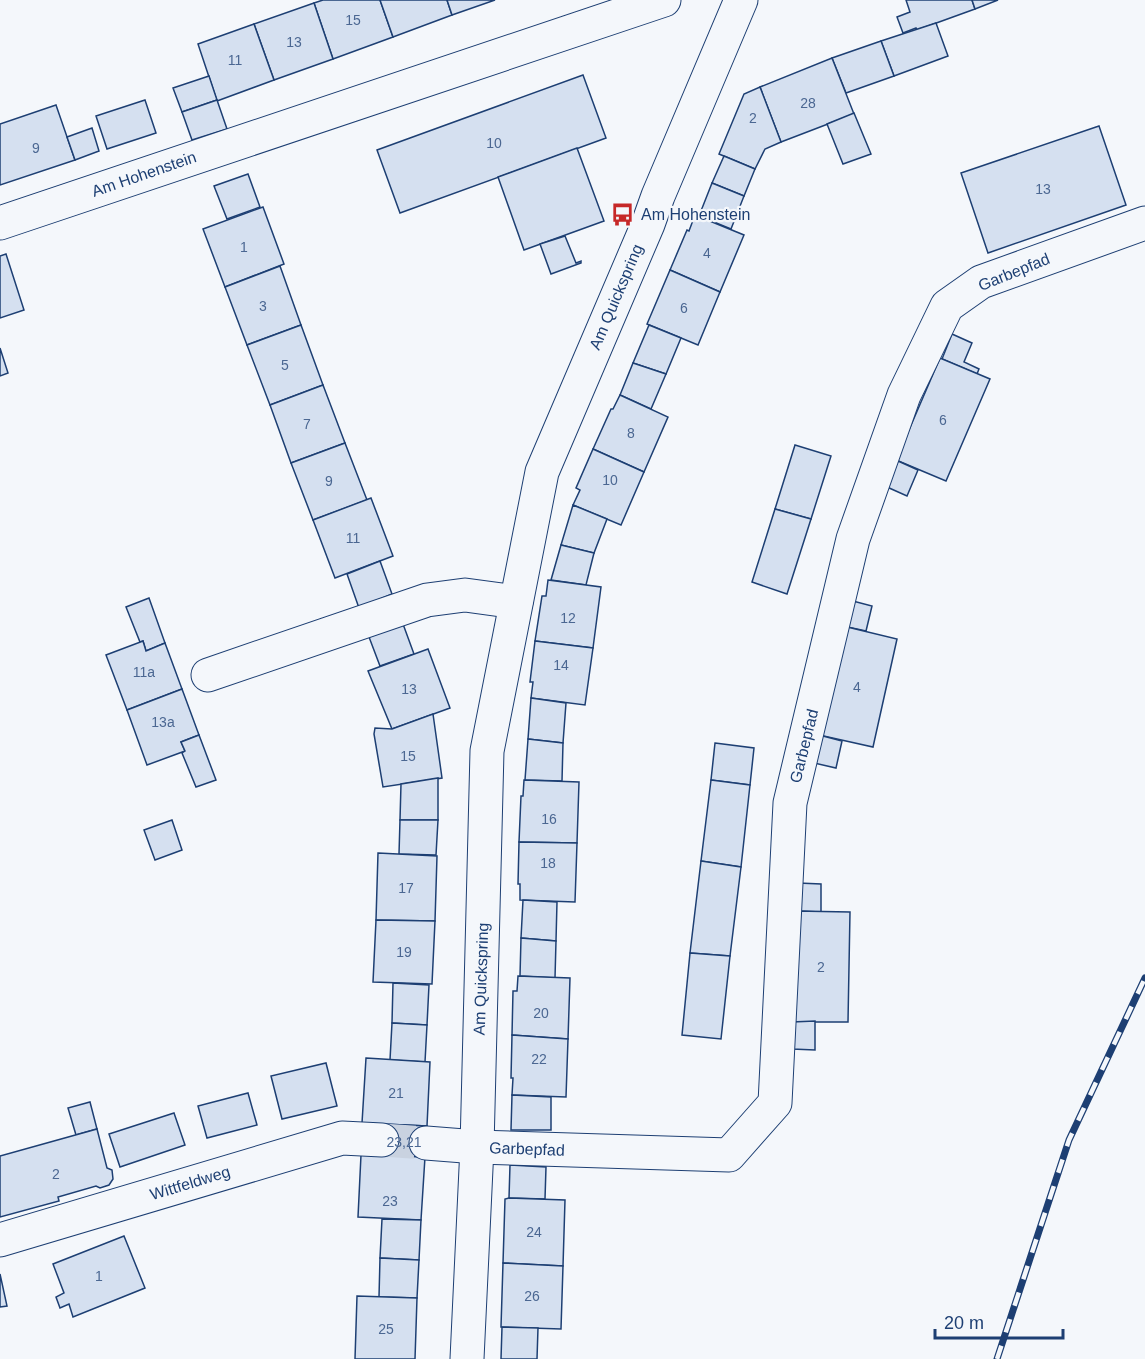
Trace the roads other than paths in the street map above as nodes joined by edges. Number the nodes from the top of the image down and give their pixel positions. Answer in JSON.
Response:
{"nodes":[{"id":1,"x":664,"y":0,"type":"edge"},
{"id":2,"x":741,"y":0,"type":"edge"},
{"id":3,"x":0,"y":223,"type":"edge"},
{"id":4,"x":1145,"y":223,"type":"edge"},
{"id":5,"x":516,"y":602,"type":"junction"},
{"id":6,"x":208,"y":675,"type":"dead end"},
{"id":7,"x":382,"y":1140,"type":"tunnel mouth"},
{"id":8,"x":426,"y":1143,"type":"tunnel mouth"},
{"id":9,"x":477,"y":1147,"type":"junction"},
{"id":10,"x":0,"y":1240,"type":"edge"},
{"id":11,"x":467,"y":1359,"type":"edge"}],
"edges":[{"from":1,"to":3,"type":"street","name":"Am Hohenstein"},
{"from":2,"to":5,"type":"street","name":"Am Quickspring"},
{"from":4,"to":9,"type":"street","name":"Garbepfad"},
{"from":5,"to":6,"type":"street"},
{"from":5,"to":9,"type":"street","name":"Am Quickspring"},
{"from":7,"to":10,"type":"street","name":"Wittfeldweg"},
{"from":8,"to":9,"type":"street"},
{"from":9,"to":11,"type":"street","name":"Am Quickspring"}]}
